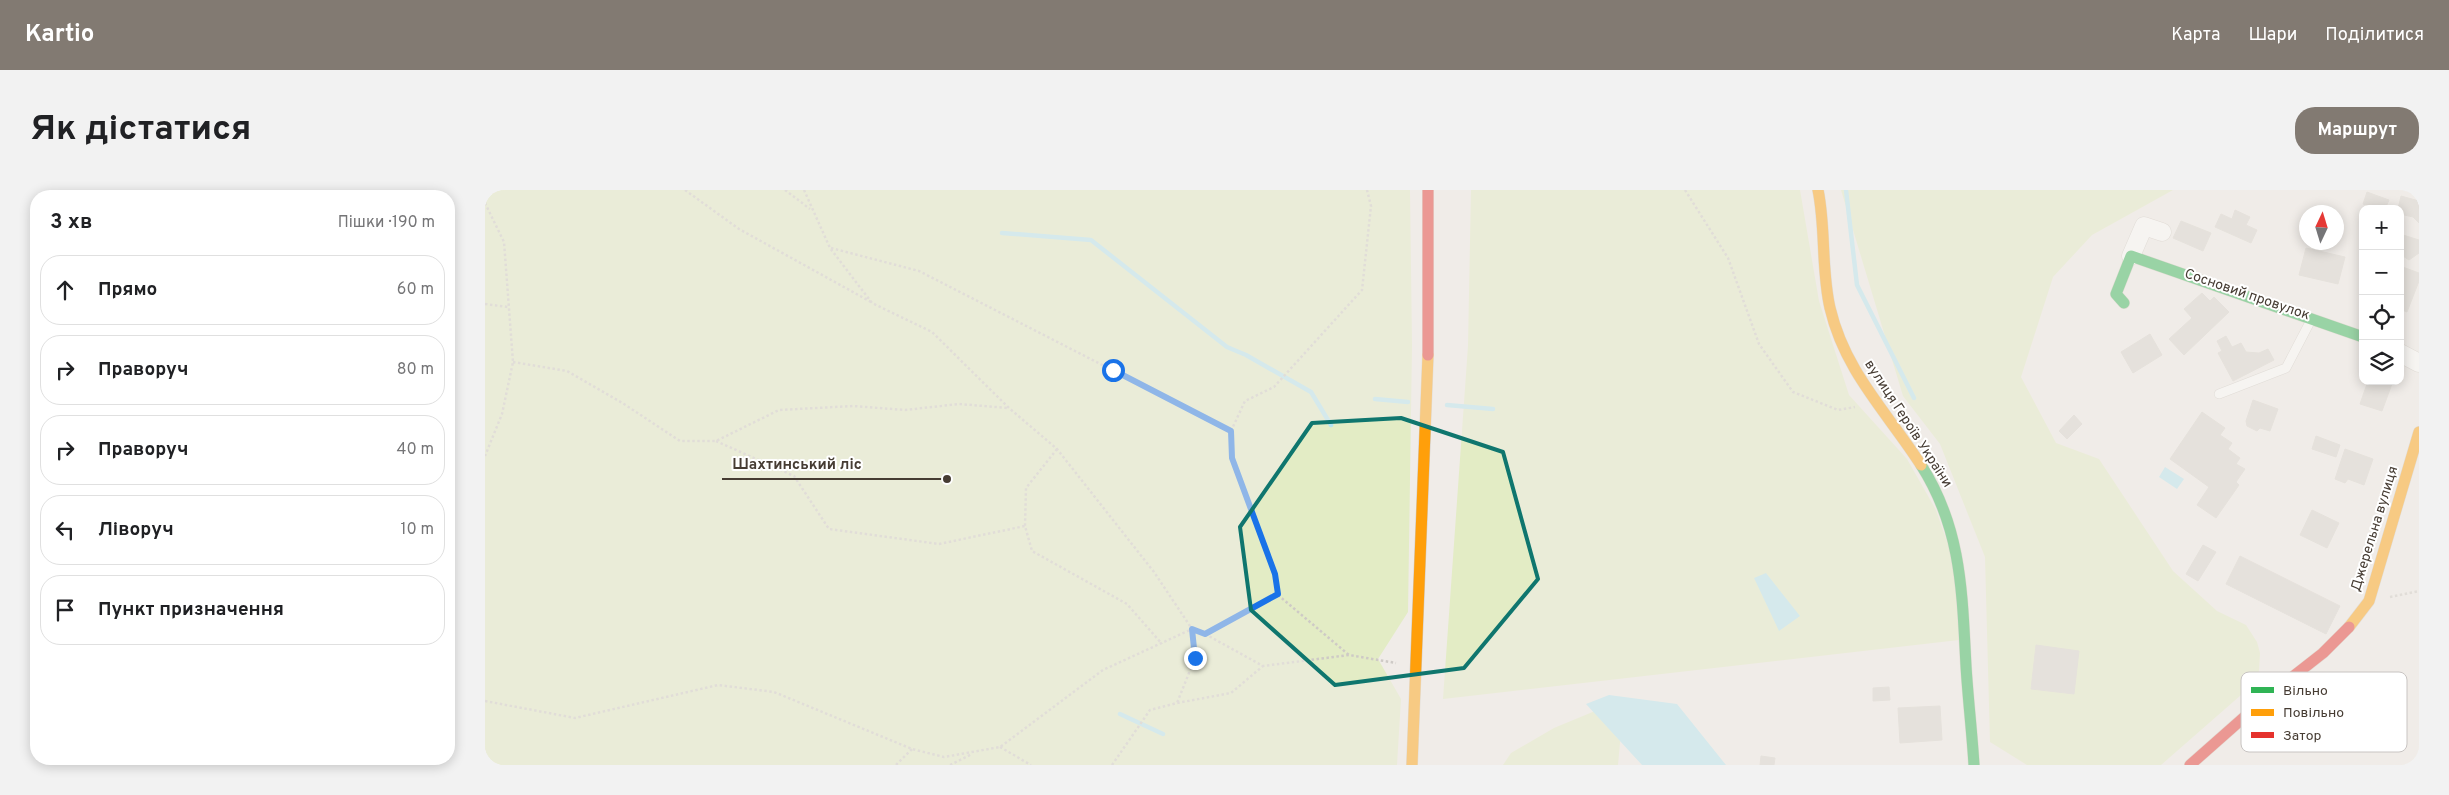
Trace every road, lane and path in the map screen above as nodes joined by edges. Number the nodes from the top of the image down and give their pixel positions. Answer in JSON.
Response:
{"nodes":[{"id":1,"x":685,"y":190,"type":"edge"},
{"id":2,"x":785,"y":190,"type":"edge"},
{"id":3,"x":804,"y":190,"type":"edge"},
{"id":4,"x":1367,"y":190,"type":"edge"},
{"id":5,"x":1428,"y":190,"type":"edge"},
{"id":6,"x":1685,"y":190,"type":"edge"},
{"id":7,"x":1818,"y":190,"type":"edge"},
{"id":8,"x":485,"y":203,"type":"edge"},
{"id":9,"x":812,"y":210,"type":"junction"},
{"id":10,"x":2161,"y":232,"type":"dead end"},
{"id":11,"x":830,"y":248,"type":"junction"},
{"id":12,"x":2131,"y":256,"type":"junction"},
{"id":13,"x":872,"y":303,"type":"junction"},
{"id":14,"x":2124,"y":303,"type":"dead end"},
{"id":15,"x":485,"y":304,"type":"edge"},
{"id":16,"x":507,"y":307,"type":"junction"},
{"id":17,"x":2312,"y":318,"type":"junction"},
{"id":18,"x":2359,"y":336,"type":"edge"},
{"id":19,"x":2404,"y":355,"type":"edge"},
{"id":20,"x":513,"y":362,"type":"junction"},
{"id":21,"x":2419,"y":363,"type":"edge"},
{"id":22,"x":2219,"y":394,"type":"dead end"},
{"id":23,"x":1874,"y":404,"type":"junction"},
{"id":24,"x":1009,"y":408,"type":"junction"},
{"id":25,"x":1231,"y":431,"type":"junction"},
{"id":26,"x":2419,"y":432,"type":"edge"},
{"id":27,"x":716,"y":442,"type":"junction"},
{"id":28,"x":1057,"y":449,"type":"junction"},
{"id":29,"x":485,"y":456,"type":"edge"},
{"id":30,"x":1025,"y":526,"type":"junction"},
{"id":31,"x":2419,"y":591,"type":"edge"},
{"id":32,"x":1278,"y":594,"type":"junction"},
{"id":33,"x":2369,"y":601,"type":"junction"},
{"id":34,"x":1192,"y":629,"type":"junction"},
{"id":35,"x":1205,"y":634,"type":"junction"},
{"id":36,"x":1162,"y":644,"type":"junction"},
{"id":37,"x":1349,"y":655,"type":"junction"},
{"id":38,"x":1263,"y":666,"type":"junction"},
{"id":39,"x":1415,"y":666,"type":"junction"},
{"id":40,"x":2298,"y":672,"type":"edge"},
{"id":41,"x":485,"y":701,"type":"edge"},
{"id":42,"x":1177,"y":703,"type":"junction"},
{"id":43,"x":2241,"y":720,"type":"edge"},
{"id":44,"x":1000,"y":747,"type":"junction"},
{"id":45,"x":912,"y":749,"type":"junction"},
{"id":46,"x":975,"y":752,"type":"junction"},
{"id":47,"x":895,"y":765,"type":"edge"},
{"id":48,"x":950,"y":765,"type":"edge"},
{"id":49,"x":1031,"y":765,"type":"edge"},
{"id":50,"x":1112,"y":765,"type":"edge"},
{"id":51,"x":1412,"y":765,"type":"edge"},
{"id":52,"x":1973,"y":765,"type":"edge"},
{"id":53,"x":2191,"y":765,"type":"edge"}],
"edges":[{"from":1,"to":13,"type":"path"},
{"from":2,"to":9,"type":"path"},
{"from":3,"to":9,"type":"path"},
{"from":4,"to":25,"type":"path"},
{"from":5,"to":39,"type":"main road"},
{"from":6,"to":23,"type":"path"},
{"from":7,"to":23,"type":"main road","name":"вулиця Героїв України"},
{"from":8,"to":16,"type":"path"},
{"from":9,"to":11,"type":"path"},
{"from":10,"to":12,"type":"street"},
{"from":11,"to":13,"type":"path"},
{"from":11,"to":25,"type":"path"},
{"from":12,"to":14,"type":"main road"},
{"from":12,"to":17,"type":"main road","name":"Сосновий провулок"},
{"from":13,"to":24,"type":"path"},
{"from":15,"to":16,"type":"path"},
{"from":16,"to":20,"type":"path"},
{"from":17,"to":18,"type":"main road","name":"Сосновий провулок"},
{"from":17,"to":22,"type":"lane"},
{"from":19,"to":21,"type":"street"},
{"from":20,"to":27,"type":"path"},
{"from":20,"to":29,"type":"path"},
{"from":23,"to":52,"type":"main road","name":"вулиця Героїв України"},
{"from":24,"to":27,"type":"path"},
{"from":24,"to":28,"type":"path"},
{"from":25,"to":32,"type":"path"},
{"from":26,"to":33,"type":"main road","name":"Джерельна вулиця"},
{"from":27,"to":30,"type":"path"},
{"from":28,"to":30,"type":"path"},
{"from":28,"to":34,"type":"path"},
{"from":30,"to":36,"type":"path"},
{"from":31,"to":33,"type":"path"},
{"from":32,"to":35,"type":"path"},
{"from":32,"to":37,"type":"path"},
{"from":33,"to":40,"type":"main road","name":"Джерельна вулиця"},
{"from":34,"to":35,"type":"path"},
{"from":34,"to":36,"type":"path"},
{"from":34,"to":42,"type":"path"},
{"from":35,"to":38,"type":"path"},
{"from":36,"to":44,"type":"path"},
{"from":37,"to":38,"type":"path"},
{"from":37,"to":39,"type":"path"},
{"from":38,"to":42,"type":"path"},
{"from":39,"to":51,"type":"main road"},
{"from":41,"to":45,"type":"path"},
{"from":42,"to":50,"type":"path"},
{"from":43,"to":53,"type":"main road","name":"Джерельна вулиця"},
{"from":44,"to":46,"type":"path"},
{"from":44,"to":49,"type":"path"},
{"from":45,"to":46,"type":"path"},
{"from":45,"to":47,"type":"path"},
{"from":46,"to":48,"type":"path"}]}
